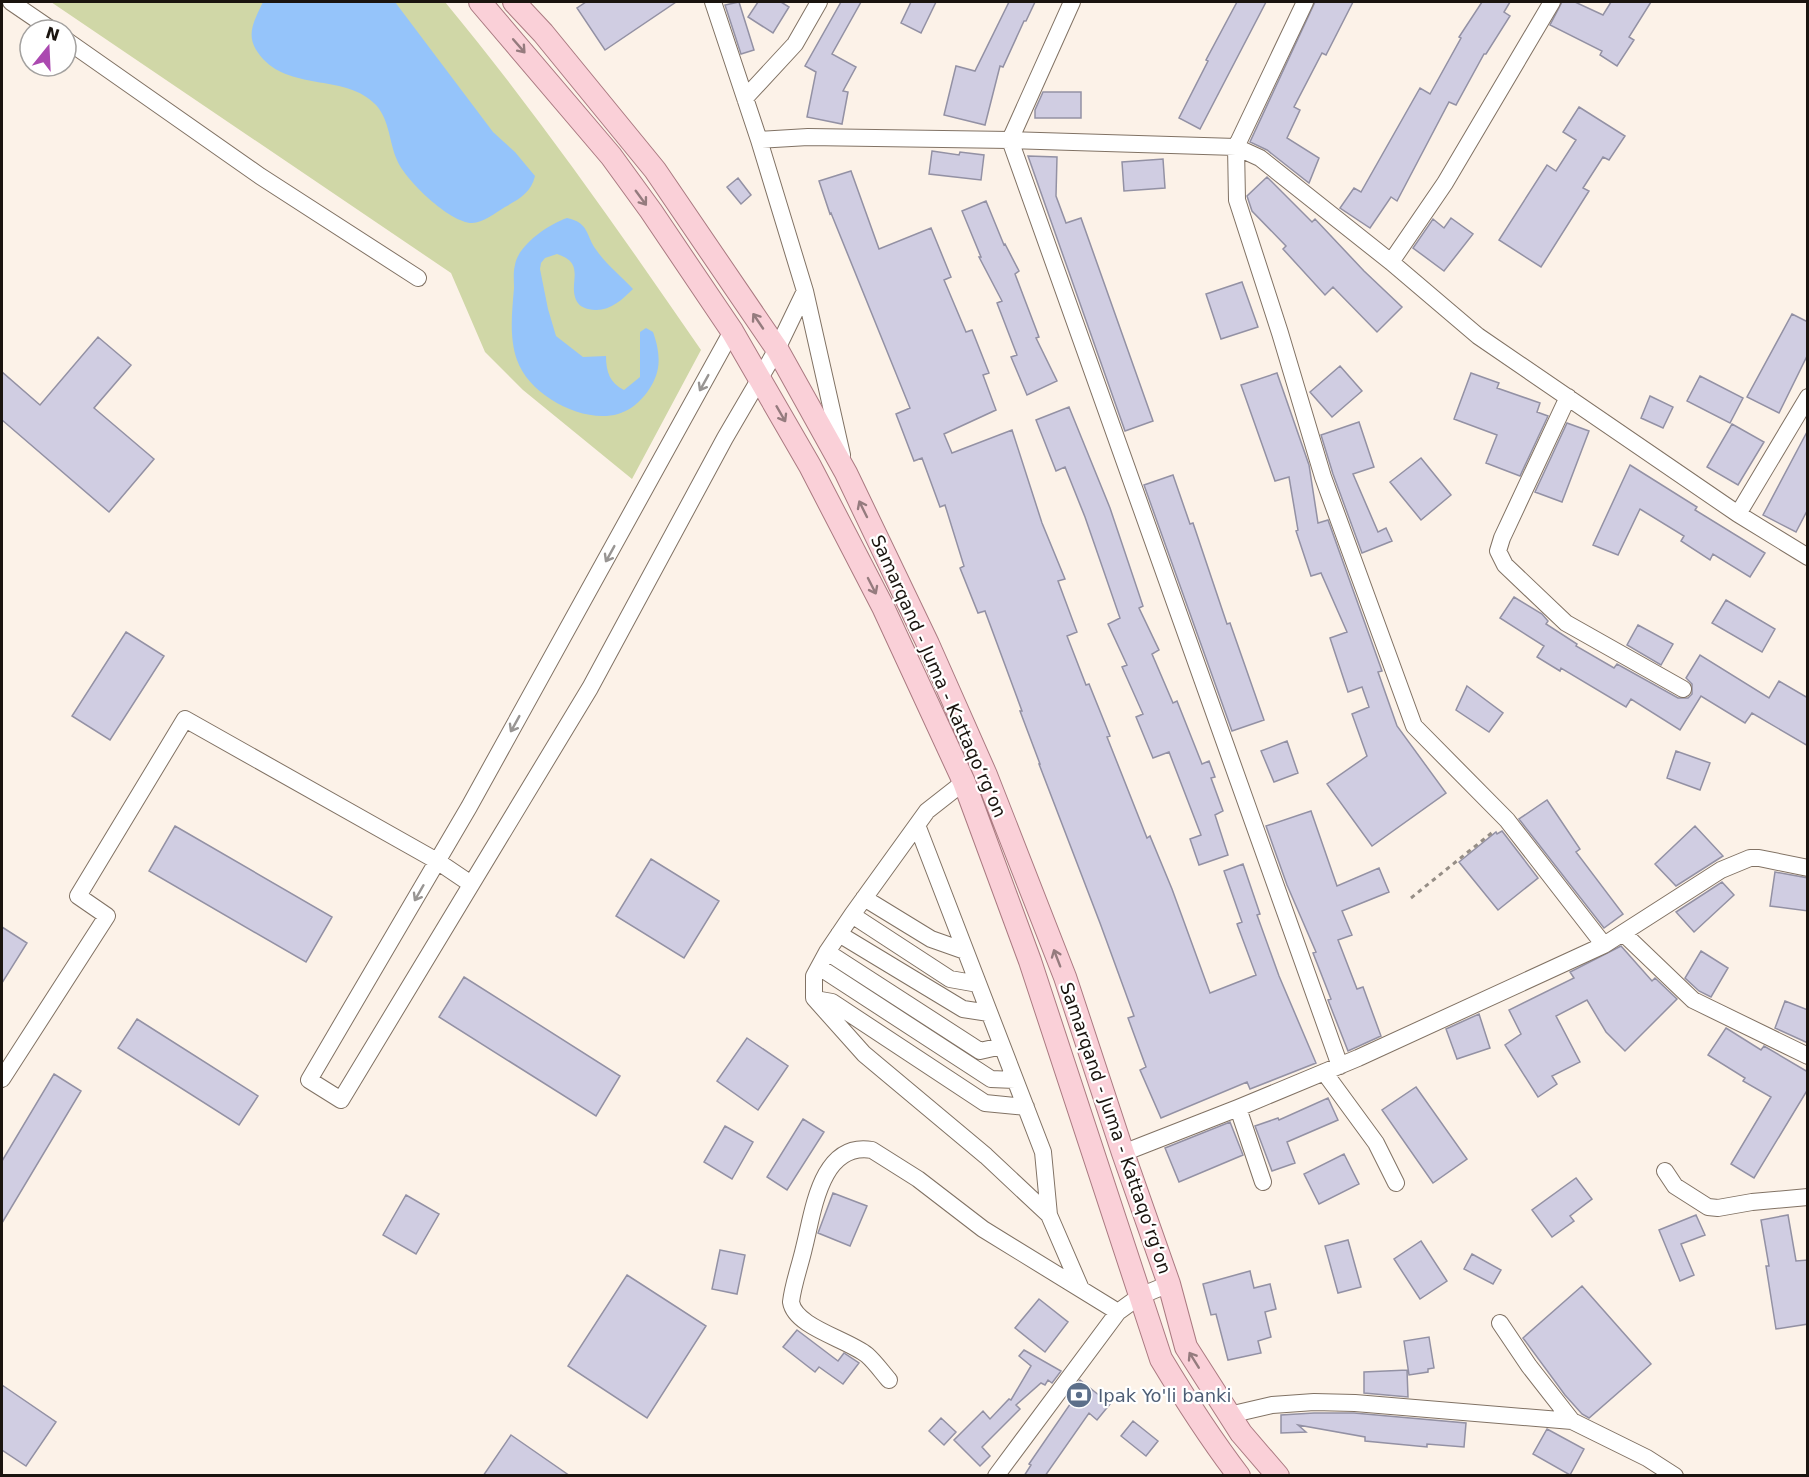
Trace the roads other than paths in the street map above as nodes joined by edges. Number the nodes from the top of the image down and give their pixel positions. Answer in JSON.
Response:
{"nodes":[{"id":1,"x":11,"y":2,"type":"edge"},
{"id":2,"x":480,"y":2,"type":"edge"},
{"id":3,"x":514,"y":2,"type":"edge"},
{"id":4,"x":713,"y":2,"type":"edge"},
{"id":5,"x":819,"y":2,"type":"edge"},
{"id":6,"x":1072,"y":2,"type":"edge"},
{"id":7,"x":1305,"y":2,"type":"edge"},
{"id":8,"x":1552,"y":2,"type":"edge"},
{"id":9,"x":34,"y":18,"type":"edge"},
{"id":10,"x":78,"y":48,"type":"edge"},
{"id":11,"x":745,"y":98,"type":"junction"},
{"id":12,"x":759,"y":140,"type":"junction"},
{"id":13,"x":1010,"y":140,"type":"junction"},
{"id":14,"x":1236,"y":147,"type":"junction"},
{"id":15,"x":1391,"y":262,"type":"junction"},
{"id":16,"x":418,"y":278,"type":"dead end"},
{"id":17,"x":805,"y":291,"type":"junction"},
{"id":18,"x":732,"y":331,"type":"junction"},
{"id":19,"x":777,"y":349,"type":"junction"},
{"id":20,"x":759,"y":377,"type":"junction"},
{"id":21,"x":1568,"y":397,"type":"junction"},
{"id":22,"x":1808,"y":397,"type":"edge"},
{"id":23,"x":846,"y":473,"type":"junction"},
{"id":24,"x":1738,"y":514,"type":"junction"},
{"id":25,"x":1808,"y":557,"type":"edge"},
{"id":26,"x":1683,"y":689,"type":"dead end"},
{"id":27,"x":964,"y":782,"type":"junction"},
{"id":28,"x":917,"y":825,"type":"junction"},
{"id":29,"x":437,"y":861,"type":"junction"},
{"id":30,"x":1808,"y":868,"type":"edge"},
{"id":31,"x":471,"y":884,"type":"junction"},
{"id":32,"x":864,"y":898,"type":"junction"},
{"id":33,"x":852,"y":915,"type":"junction"},
{"id":34,"x":1623,"y":933,"type":"junction"},
{"id":35,"x":840,"y":934,"type":"junction"},
{"id":36,"x":1604,"y":945,"type":"junction"},
{"id":37,"x":965,"y":951,"type":"junction"},
{"id":38,"x":823,"y":960,"type":"junction"},
{"id":39,"x":978,"y":984,"type":"junction"},
{"id":40,"x":814,"y":998,"type":"junction"},
{"id":41,"x":989,"y":1013,"type":"junction"},
{"id":42,"x":1002,"y":1046,"type":"junction"},
{"id":43,"x":1808,"y":1056,"type":"edge"},
{"id":44,"x":1340,"y":1066,"type":"junction"},
{"id":45,"x":1324,"y":1072,"type":"junction"},
{"id":46,"x":2,"y":1078,"type":"edge"},
{"id":47,"x":1015,"y":1080,"type":"junction"},
{"id":48,"x":1026,"y":1107,"type":"junction"},
{"id":49,"x":1238,"y":1108,"type":"junction"},
{"id":50,"x":1123,"y":1153,"type":"junction"},
{"id":51,"x":1665,"y":1171,"type":"dead end"},
{"id":52,"x":1263,"y":1182,"type":"dead end"},
{"id":53,"x":1396,"y":1183,"type":"dead end"},
{"id":54,"x":1808,"y":1197,"type":"edge"},
{"id":55,"x":1049,"y":1215,"type":"junction"},
{"id":56,"x":1169,"y":1284,"type":"junction"},
{"id":57,"x":1081,"y":1289,"type":"junction"},
{"id":58,"x":1140,"y":1296,"type":"junction"},
{"id":59,"x":1118,"y":1312,"type":"junction"},
{"id":60,"x":1500,"y":1323,"type":"dead end"},
{"id":61,"x":889,"y":1380,"type":"dead end"},
{"id":62,"x":1229,"y":1415,"type":"junction"},
{"id":63,"x":1572,"y":1421,"type":"junction"},
{"id":64,"x":996,"y":1476,"type":"edge"},
{"id":65,"x":1239,"y":1476,"type":"edge"},
{"id":66,"x":1278,"y":1476,"type":"edge"},
{"id":67,"x":1676,"y":1476,"type":"edge"}],
"edges":[{"from":1,"to":9,"type":"street"},
{"from":2,"to":18,"type":"main road","name":"Samarqand - Juma - Kattaqo‘rg‘on","one_way":true},
{"from":19,"to":3,"type":"main road","name":"Samarqand - Juma - Kattaqo‘rg‘on","one_way":true},
{"from":4,"to":11,"type":"street"},
{"from":5,"to":11,"type":"street"},
{"from":6,"to":13,"type":"street"},
{"from":7,"to":14,"type":"street"},
{"from":8,"to":15,"type":"street"},
{"from":10,"to":16,"type":"street"},
{"from":11,"to":12,"type":"street"},
{"from":12,"to":13,"type":"street"},
{"from":12,"to":17,"type":"street"},
{"from":13,"to":14,"type":"street"},
{"from":13,"to":44,"type":"street"},
{"from":14,"to":15,"type":"street"},
{"from":14,"to":36,"type":"street"},
{"from":15,"to":21,"type":"street"},
{"from":17,"to":19,"type":"street"},
{"from":17,"to":23,"type":"street"},
{"from":18,"to":20,"type":"main road","name":"Samarqand - Juma - Kattaqo‘rg‘on"},
{"from":18,"to":29,"type":"street","one_way":true},
{"from":19,"to":20,"type":"street"},
{"from":19,"to":23,"type":"main road","name":"Samarqand - Juma - Kattaqo‘rg‘on"},
{"from":20,"to":27,"type":"main road","name":"Samarqand - Juma - Kattaqo‘rg‘on","one_way":true},
{"from":20,"to":31,"type":"street"},
{"from":21,"to":24,"type":"street"},
{"from":21,"to":26,"type":"street"},
{"from":22,"to":24,"type":"street"},
{"from":50,"to":23,"type":"main road","name":"Samarqand - Juma - Kattaqo‘rg‘on","one_way":true},
{"from":24,"to":25,"type":"street"},
{"from":27,"to":28,"type":"street"},
{"from":27,"to":58,"type":"main road","name":"Samarqand - Juma - Kattaqo‘rg‘on"},
{"from":28,"to":32,"type":"street"},
{"from":28,"to":37,"type":"street"},
{"from":29,"to":31,"type":"street"},
{"from":29,"to":31,"type":"street","one_way":true},
{"from":29,"to":46,"type":"street"},
{"from":30,"to":34,"type":"street"},
{"from":32,"to":33,"type":"street"},
{"from":32,"to":37,"type":"street"},
{"from":33,"to":35,"type":"street"},
{"from":33,"to":39,"type":"street"},
{"from":34,"to":36,"type":"street"},
{"from":34,"to":43,"type":"street"},
{"from":35,"to":38,"type":"street"},
{"from":35,"to":41,"type":"street"},
{"from":36,"to":44,"type":"street"},
{"from":37,"to":39,"type":"street"},
{"from":38,"to":40,"type":"street"},
{"from":38,"to":42,"type":"street"},
{"from":38,"to":47,"type":"street"},
{"from":39,"to":41,"type":"street"},
{"from":40,"to":48,"type":"street"},
{"from":40,"to":55,"type":"street"},
{"from":41,"to":42,"type":"street"},
{"from":42,"to":47,"type":"street"},
{"from":44,"to":45,"type":"street"},
{"from":45,"to":49,"type":"street"},
{"from":45,"to":53,"type":"street"},
{"from":47,"to":48,"type":"street"},
{"from":48,"to":55,"type":"street"},
{"from":49,"to":50,"type":"street"},
{"from":49,"to":52,"type":"street"},
{"from":50,"to":56,"type":"main road","name":"Samarqand - Juma - Kattaqo‘rg‘on"},
{"from":51,"to":54,"type":"street"},
{"from":55,"to":57,"type":"street"},
{"from":56,"to":58,"type":"street"},
{"from":62,"to":56,"type":"main road","name":"Samarqand - Juma - Kattaqo‘rg‘on","one_way":true},
{"from":57,"to":59,"type":"street"},
{"from":57,"to":61,"type":"street"},
{"from":58,"to":59,"type":"street"},
{"from":58,"to":65,"type":"main road","name":"Samarqand - Juma - Kattaqo‘rg‘on"},
{"from":59,"to":64,"type":"street"},
{"from":60,"to":63,"type":"street"},
{"from":62,"to":63,"type":"street"},
{"from":62,"to":66,"type":"main road","name":"Samarqand - Juma - Kattaqo‘rg‘on"},
{"from":63,"to":67,"type":"street"}]}
